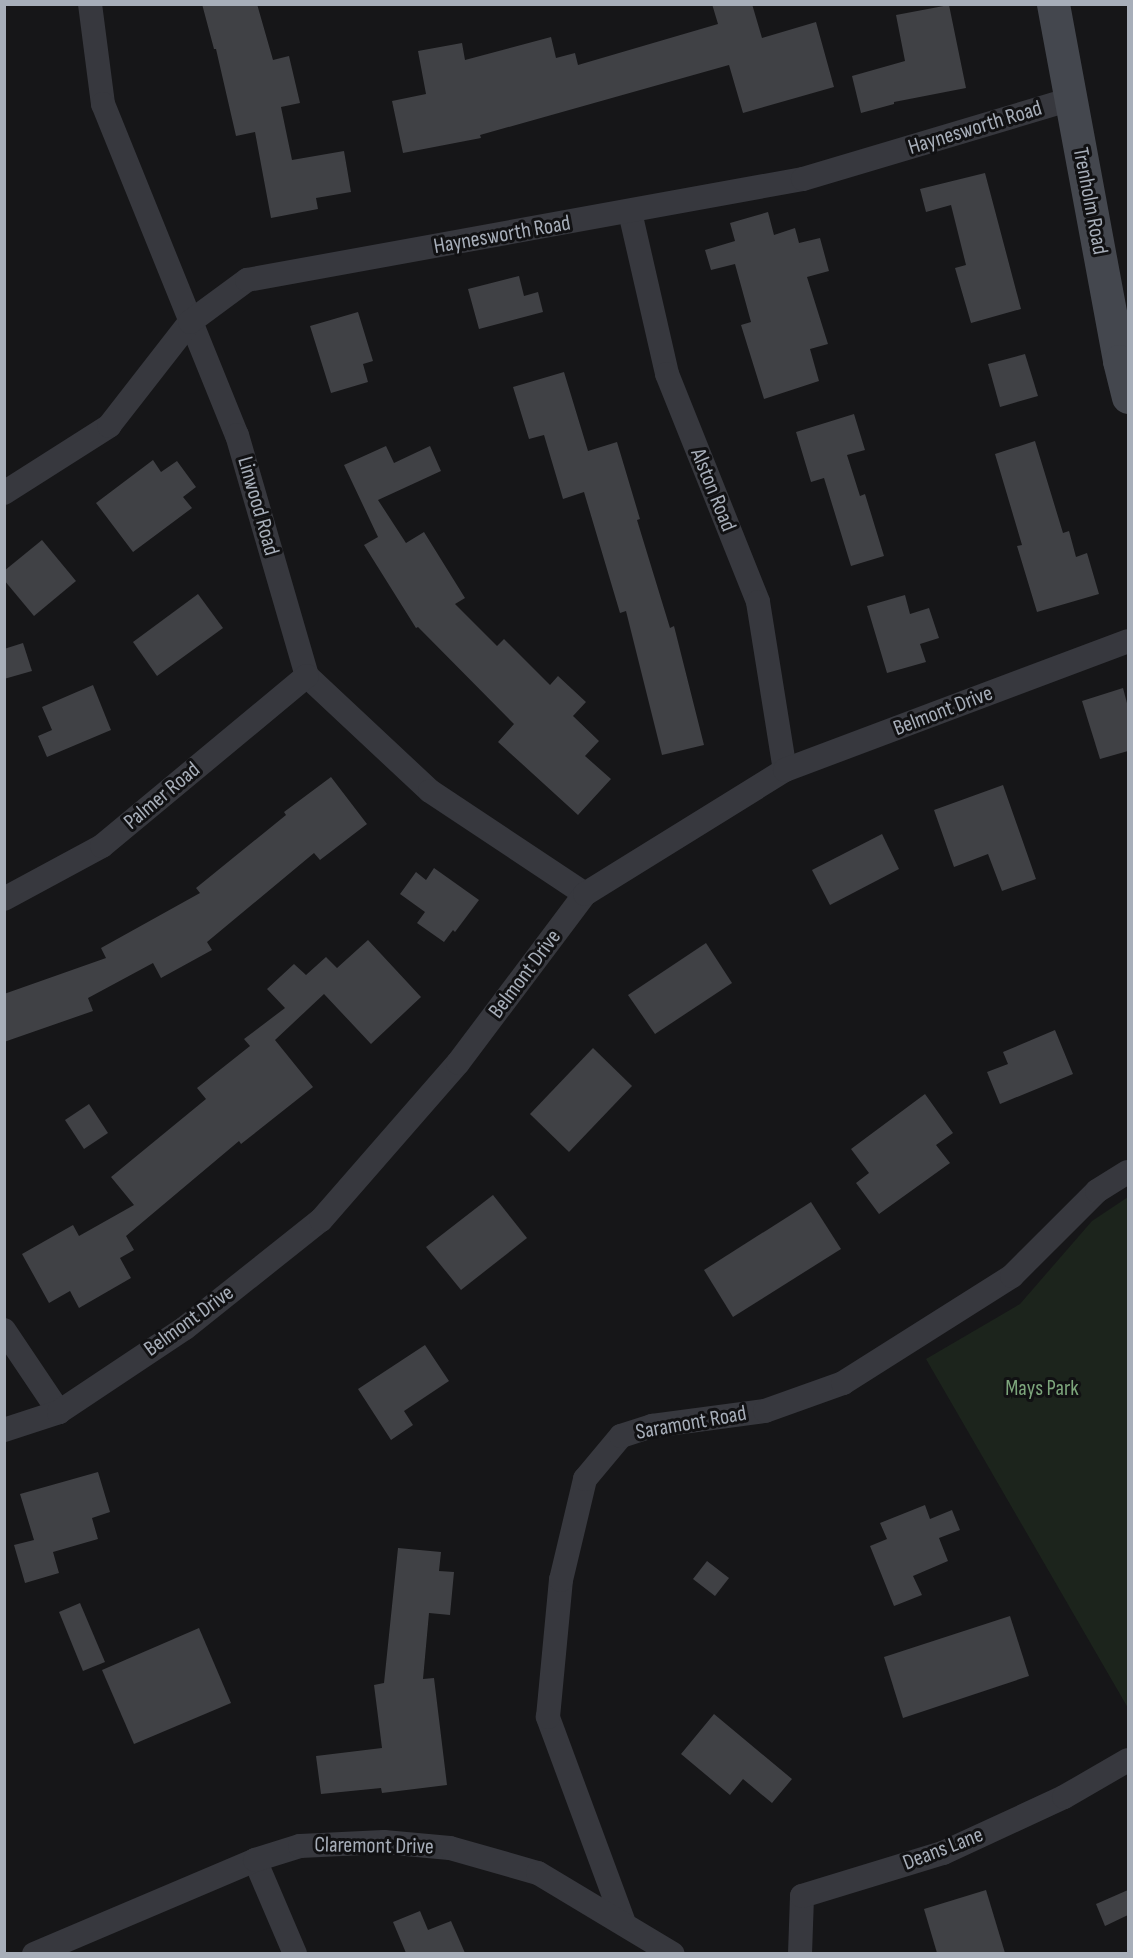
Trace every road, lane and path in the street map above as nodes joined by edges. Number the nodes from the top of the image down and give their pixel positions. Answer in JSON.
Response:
{"nodes":[{"id":1,"x":90,"y":4,"type":"edge"},
{"id":2,"x":1053,"y":4,"type":"edge"},
{"id":3,"x":1071,"y":99,"type":"junction"},
{"id":4,"x":630,"y":212,"type":"junction"},
{"id":5,"x":190,"y":322,"type":"junction"},
{"id":6,"x":1128,"y":397,"type":"edge"},
{"id":7,"x":4,"y":493,"type":"edge"},
{"id":8,"x":1128,"y":641,"type":"edge"},
{"id":9,"x":307,"y":676,"type":"junction"},
{"id":10,"x":785,"y":770,"type":"junction"},
{"id":11,"x":585,"y":894,"type":"junction"},
{"id":12,"x":4,"y":899,"type":"edge"},
{"id":13,"x":1128,"y":1172,"type":"edge"},
{"id":14,"x":4,"y":1330,"type":"edge"},
{"id":15,"x":59,"y":1412,"type":"junction"},
{"id":16,"x":4,"y":1430,"type":"edge"},
{"id":17,"x":1128,"y":1760,"type":"edge"},
{"id":18,"x":255,"y":1860,"type":"junction"},
{"id":19,"x":624,"y":1923,"type":"junction"},
{"id":20,"x":34,"y":1953,"type":"edge"},
{"id":21,"x":295,"y":1953,"type":"edge"},
{"id":22,"x":673,"y":1953,"type":"edge"},
{"id":23,"x":800,"y":1953,"type":"edge"}],
"edges":[{"from":1,"to":5,"type":"street","name":"Linwood Road"},
{"from":2,"to":3,"type":"main road","name":"Trenholm Road"},
{"from":3,"to":4,"type":"street","name":"Haynesworth Road"},
{"from":3,"to":6,"type":"main road","name":"Trenholm Road"},
{"from":4,"to":5,"type":"street","name":"Haynesworth Road"},
{"from":4,"to":10,"type":"street","name":"Alston Road"},
{"from":5,"to":7,"type":"street","name":"Haynesworth Road"},
{"from":5,"to":9,"type":"street","name":"Linwood Road"},
{"from":8,"to":10,"type":"street","name":"Belmont Drive"},
{"from":9,"to":11,"type":"street"},
{"from":9,"to":12,"type":"street","name":"Palmer Road"},
{"from":10,"to":11,"type":"street","name":"Belmont Drive"},
{"from":11,"to":15,"type":"street","name":"Belmont Drive"},
{"from":13,"to":19,"type":"street","name":"Saramont Road"},
{"from":14,"to":15,"type":"street"},
{"from":15,"to":16,"type":"street","name":"Belmont Drive"},
{"from":17,"to":23,"type":"street","name":"Deans Lane"},
{"from":18,"to":19,"type":"street","name":"Claremont Drive"},
{"from":18,"to":20,"type":"street","name":"Claremont Drive"},
{"from":18,"to":21,"type":"street"},
{"from":19,"to":22,"type":"street","name":"Claremont Drive"}]}
